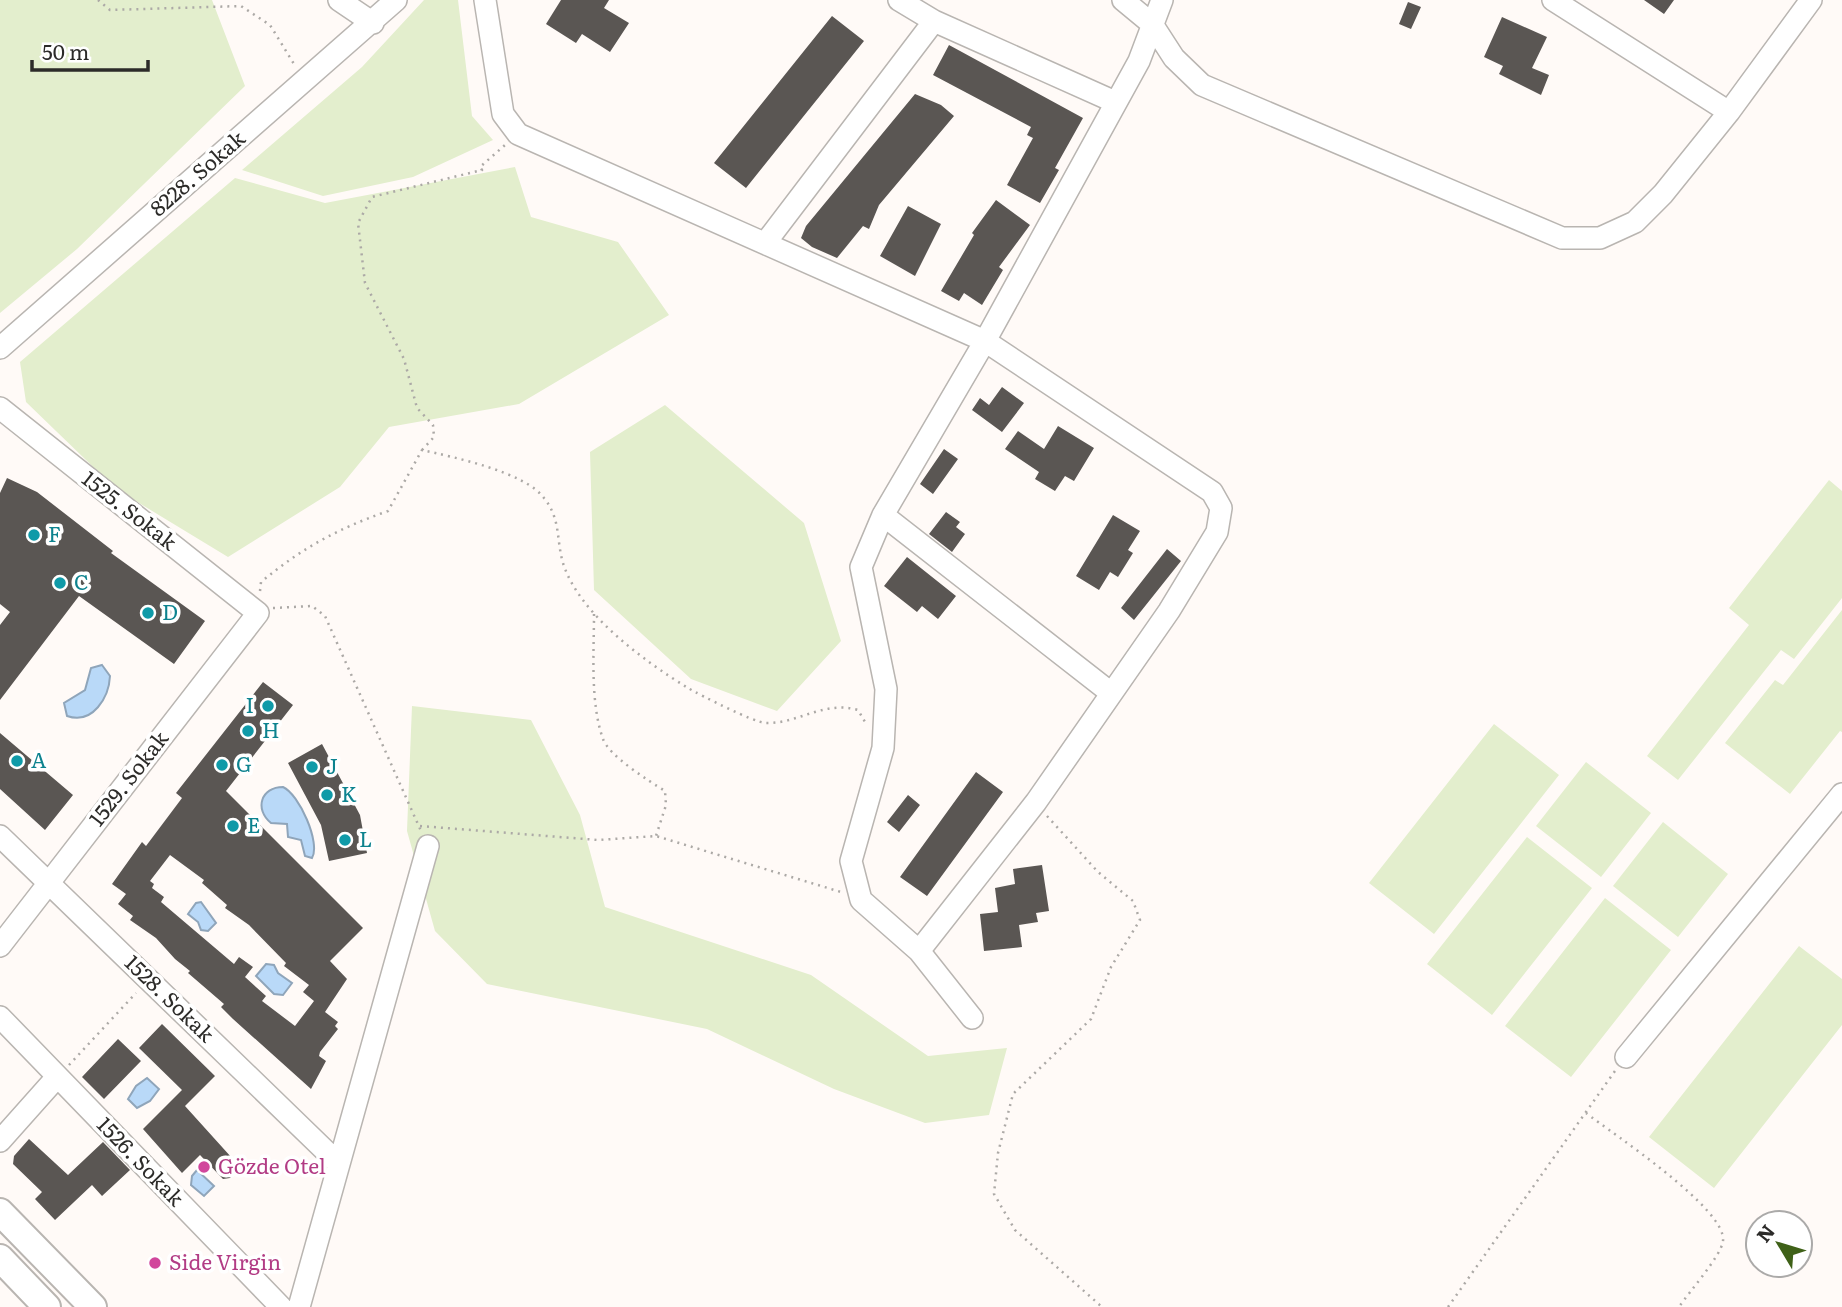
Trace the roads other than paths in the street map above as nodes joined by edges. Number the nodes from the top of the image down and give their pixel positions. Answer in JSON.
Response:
{"nodes":[{"id":1,"x":339,"y":0,"type":"edge"},
{"id":2,"x":396,"y":0,"type":"edge"},
{"id":3,"x":485,"y":0,"type":"edge"},
{"id":4,"x":899,"y":0,"type":"edge"},
{"id":5,"x":1123,"y":0,"type":"edge"},
{"id":6,"x":1162,"y":0,"type":"edge"},
{"id":7,"x":1553,"y":0,"type":"edge"},
{"id":8,"x":1811,"y":0,"type":"edge"},
{"id":9,"x":934,"y":21,"type":"junction"},
{"id":10,"x":373,"y":23,"type":"junction"},
{"id":11,"x":1152,"y":24,"type":"junction"},
{"id":12,"x":1115,"y":102,"type":"junction"},
{"id":13,"x":1729,"y":112,"type":"junction"},
{"id":14,"x":766,"y":242,"type":"junction"},
{"id":15,"x":985,"y":341,"type":"junction"},
{"id":16,"x":0,"y":348,"type":"edge"},
{"id":17,"x":0,"y":408,"type":"edge"},
{"id":18,"x":883,"y":515,"type":"junction"},
{"id":19,"x":258,"y":612,"type":"joint"},
{"id":20,"x":1111,"y":693,"type":"junction"},
{"id":21,"x":1842,"y":794,"type":"edge"},
{"id":22,"x":0,"y":836,"type":"edge"},
{"id":23,"x":424,"y":836,"type":"road end"},
{"id":24,"x":50,"y":883,"type":"junction"},
{"id":25,"x":0,"y":946,"type":"edge"},
{"id":26,"x":919,"y":951,"type":"junction"},
{"id":27,"x":0,"y":1017,"type":"edge"},
{"id":28,"x":972,"y":1018,"type":"dead end"},
{"id":29,"x":1626,"y":1057,"type":"road end"},
{"id":30,"x":57,"y":1077,"type":"junction"},
{"id":31,"x":0,"y":1141,"type":"edge"},
{"id":32,"x":338,"y":1163,"type":"junction"},
{"id":33,"x":0,"y":1212,"type":"edge"},
{"id":34,"x":0,"y":1258,"type":"edge"},
{"id":35,"x":47,"y":1307,"type":"edge"},
{"id":36,"x":93,"y":1307,"type":"edge"},
{"id":37,"x":281,"y":1307,"type":"edge"},
{"id":38,"x":299,"y":1307,"type":"edge"}],
"edges":[{"from":1,"to":10,"type":"street"},
{"from":2,"to":10,"type":"street","name":"8228. Sokak"},
{"from":3,"to":14,"type":"street"},
{"from":4,"to":9,"type":"street"},
{"from":5,"to":11,"type":"street"},
{"from":6,"to":11,"type":"street"},
{"from":7,"to":13,"type":"street"},
{"from":8,"to":13,"type":"street"},
{"from":9,"to":12,"type":"street"},
{"from":9,"to":14,"type":"street"},
{"from":10,"to":16,"type":"street","name":"8228. Sokak"},
{"from":11,"to":12,"type":"street"},
{"from":11,"to":13,"type":"street"},
{"from":12,"to":15,"type":"street"},
{"from":14,"to":15,"type":"street"},
{"from":15,"to":18,"type":"street"},
{"from":15,"to":20,"type":"street"},
{"from":17,"to":19,"type":"street","name":"1525. Sokak"},
{"from":18,"to":20,"type":"street"},
{"from":18,"to":26,"type":"street"},
{"from":19,"to":24,"type":"street","name":"1529. Sokak"},
{"from":20,"to":26,"type":"street"},
{"from":21,"to":29,"type":"street"},
{"from":22,"to":24,"type":"street","name":"1528. Sokak"},
{"from":23,"to":32,"type":"street"},
{"from":24,"to":25,"type":"street","name":"1529. Sokak"},
{"from":24,"to":32,"type":"street","name":"1528. Sokak"},
{"from":26,"to":28,"type":"street"},
{"from":27,"to":30,"type":"street","name":"1526. Sokak"},
{"from":30,"to":31,"type":"street"},
{"from":30,"to":37,"type":"street","name":"1526. Sokak"},
{"from":32,"to":38,"type":"street"},
{"from":33,"to":36,"type":"main road"},
{"from":34,"to":35,"type":"main road"}]}
